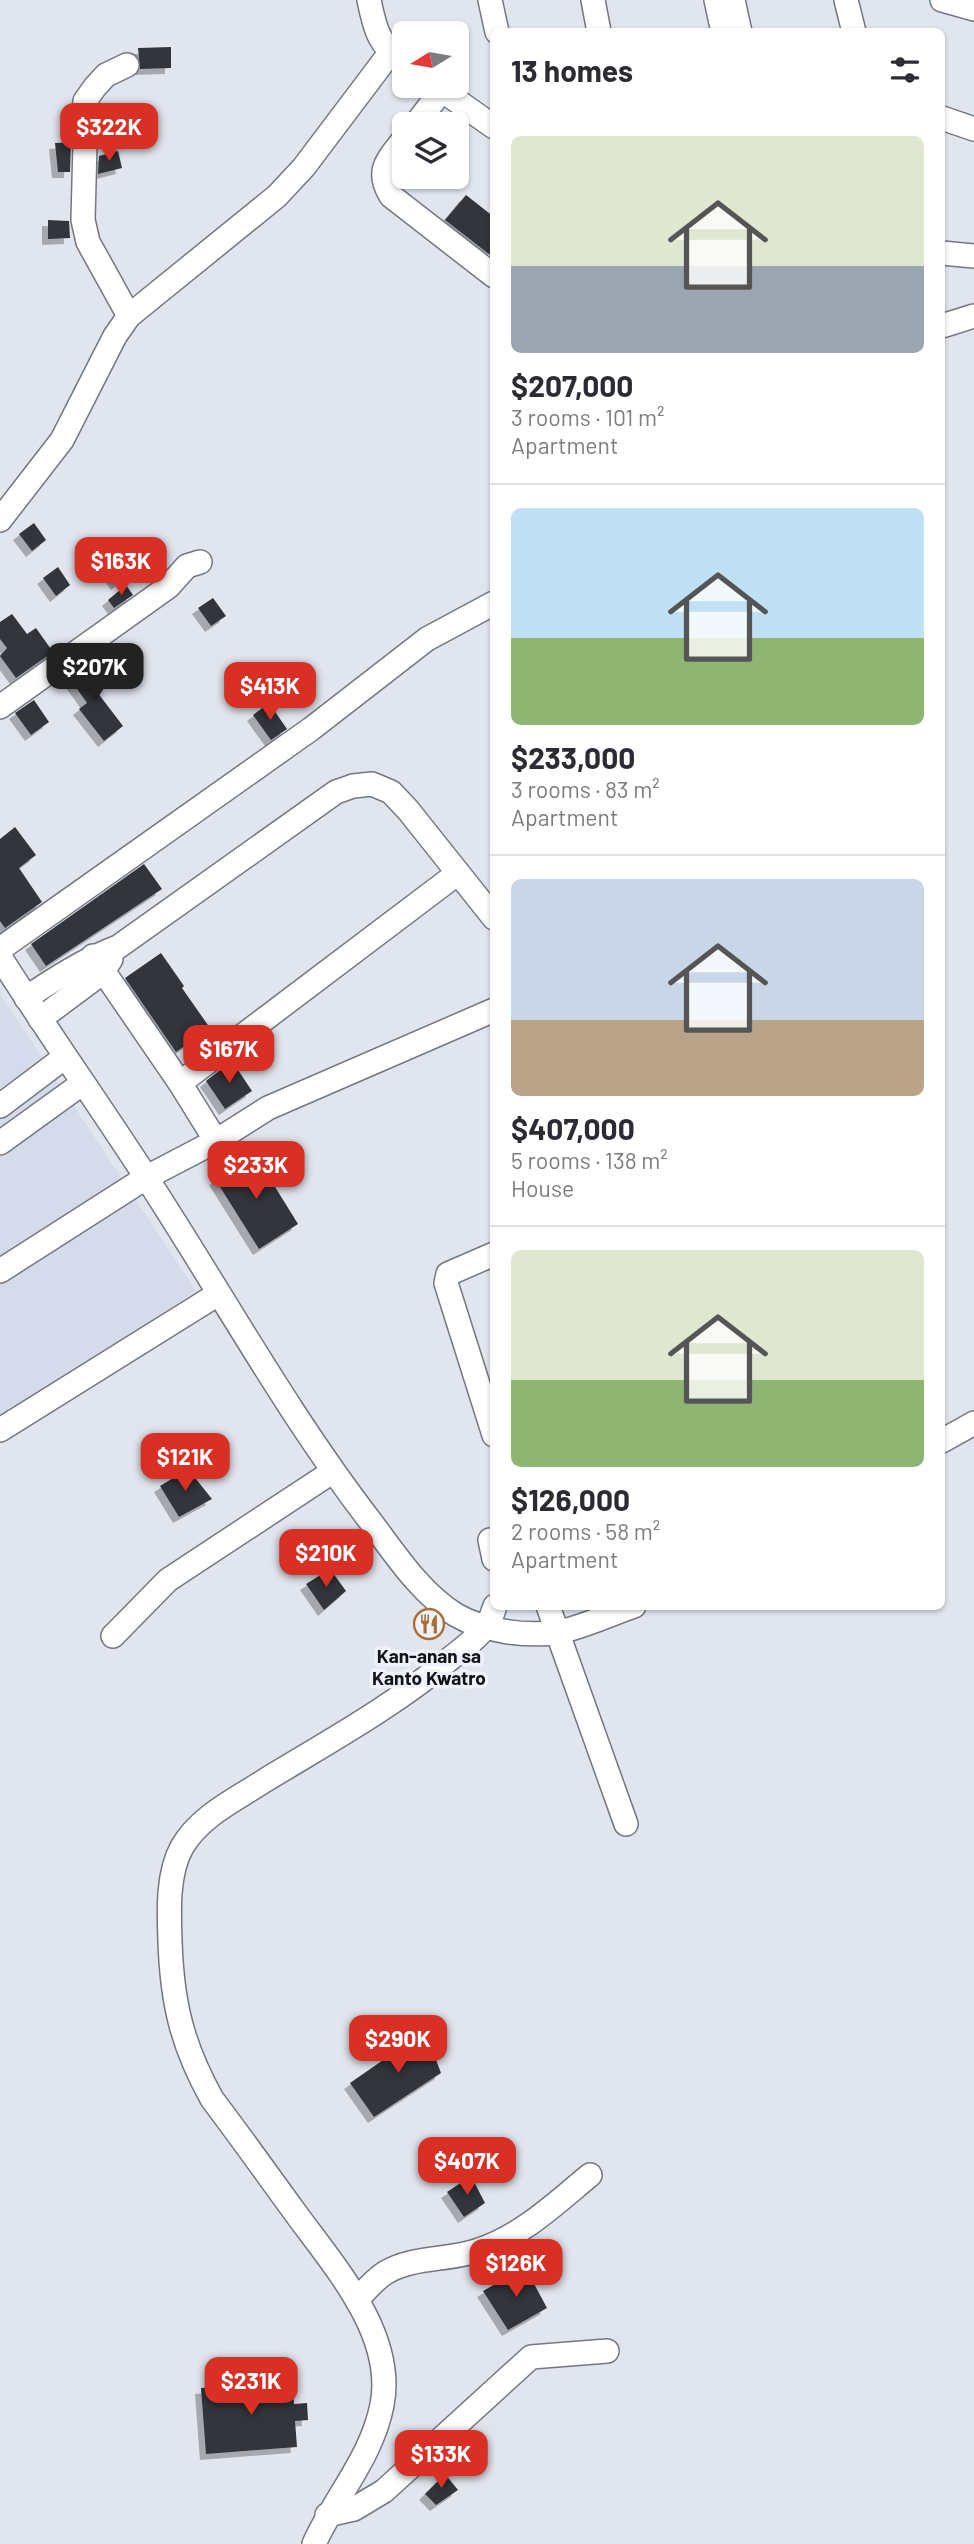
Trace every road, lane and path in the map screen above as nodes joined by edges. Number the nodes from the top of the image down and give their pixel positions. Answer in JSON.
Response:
{"nodes":[{"id":1,"x":369,"y":0,"type":"edge"},
{"id":2,"x":490,"y":0,"type":"edge"},
{"id":3,"x":593,"y":0,"type":"edge"},
{"id":4,"x":716,"y":0,"type":"edge"},
{"id":5,"x":733,"y":0,"type":"edge"},
{"id":6,"x":846,"y":0,"type":"edge"},
{"id":7,"x":942,"y":0,"type":"edge"},
{"id":8,"x":974,"y":9,"type":"edge"},
{"id":9,"x":496,"y":28,"type":"edge"},
{"id":10,"x":598,"y":28,"type":"edge"},
{"id":11,"x":722,"y":28,"type":"edge"},
{"id":12,"x":739,"y":28,"type":"edge"},
{"id":13,"x":853,"y":28,"type":"edge"},
{"id":14,"x":392,"y":52,"type":"edge"},
{"id":15,"x":392,"y":64,"type":"edge"},
{"id":16,"x":127,"y":65,"type":"dead end"},
{"id":17,"x":453,"y":98,"type":"edge"},
{"id":18,"x":945,"y":119,"type":"edge"},
{"id":19,"x":490,"y":124,"type":"edge"},
{"id":20,"x":974,"y":129,"type":"edge"},
{"id":21,"x":392,"y":155,"type":"edge"},
{"id":22,"x":490,"y":273,"type":"edge"},
{"id":23,"x":129,"y":316,"type":"junction"},
{"id":24,"x":974,"y":316,"type":"edge"},
{"id":25,"x":945,"y":325,"type":"edge"},
{"id":26,"x":0,"y":520,"type":"edge"},
{"id":27,"x":200,"y":562,"type":"dead end"},
{"id":28,"x":490,"y":605,"type":"edge"},
{"id":29,"x":0,"y":706,"type":"edge"},
{"id":30,"x":458,"y":873,"type":"junction"},
{"id":31,"x":490,"y":913,"type":"edge"},
{"id":32,"x":0,"y":949,"type":"edge"},
{"id":33,"x":0,"y":957,"type":"edge"},
{"id":34,"x":98,"y":964,"type":"junction"},
{"id":35,"x":26,"y":998,"type":"junction"},
{"id":36,"x":490,"y":1012,"type":"edge"},
{"id":37,"x":40,"y":1019,"type":"junction"},
{"id":38,"x":65,"y":1057,"type":"junction"},
{"id":39,"x":83,"y":1083,"type":"junction"},
{"id":40,"x":180,"y":1083,"type":"junction"},
{"id":41,"x":23,"y":1088,"type":"junction"},
{"id":42,"x":0,"y":1106,"type":"edge"},
{"id":43,"x":41,"y":1112,"type":"junction"},
{"id":44,"x":216,"y":1141,"type":"junction"},
{"id":45,"x":0,"y":1143,"type":"edge"},
{"id":46,"x":146,"y":1177,"type":"junction"},
{"id":47,"x":490,"y":1256,"type":"edge"},
{"id":48,"x":0,"y":1271,"type":"edge"},
{"id":49,"x":218,"y":1294,"type":"junction"},
{"id":50,"x":490,"y":1422,"type":"edge"},
{"id":51,"x":974,"y":1423,"type":"edge"},
{"id":52,"x":0,"y":1430,"type":"edge"},
{"id":53,"x":945,"y":1439,"type":"edge"},
{"id":54,"x":332,"y":1472,"type":"junction"},
{"id":55,"x":549,"y":1610,"type":"edge"},
{"id":56,"x":622,"y":1610,"type":"edge"},
{"id":57,"x":491,"y":1617,"type":"edge"},
{"id":58,"x":556,"y":1633,"type":"junction"},
{"id":59,"x":113,"y":1636,"type":"dead end"},
{"id":60,"x":626,"y":1824,"type":"dead end"},
{"id":61,"x":590,"y":2175,"type":"dead end"},
{"id":62,"x":357,"y":2300,"type":"junction"},
{"id":63,"x":607,"y":2351,"type":"dead end"},
{"id":64,"x":327,"y":2515,"type":"junction"},
{"id":65,"x":314,"y":2544,"type":"edge"}],
"edges":[{"from":1,"to":14,"type":"street"},
{"from":2,"to":9,"type":"street"},
{"from":3,"to":10,"type":"street"},
{"from":4,"to":11,"type":"street"},
{"from":5,"to":12,"type":"street"},
{"from":6,"to":13,"type":"street"},
{"from":7,"to":8,"type":"street"},
{"from":15,"to":23,"type":"street"},
{"from":16,"to":23,"type":"street"},
{"from":17,"to":19,"type":"street"},
{"from":18,"to":20,"type":"street"},
{"from":21,"to":22,"type":"street"},
{"from":23,"to":26,"type":"street"},
{"from":24,"to":25,"type":"street"},
{"from":27,"to":29,"type":"street"},
{"from":28,"to":32,"type":"street"},
{"from":30,"to":31,"type":"street"},
{"from":30,"to":34,"type":"street"},
{"from":30,"to":40,"type":"street"},
{"from":33,"to":35,"type":"street"},
{"from":34,"to":35,"type":"street"},
{"from":34,"to":37,"type":"street"},
{"from":34,"to":40,"type":"street"},
{"from":35,"to":37,"type":"street"},
{"from":36,"to":44,"type":"street"},
{"from":37,"to":38,"type":"street"},
{"from":38,"to":39,"type":"street"},
{"from":38,"to":41,"type":"street"},
{"from":39,"to":43,"type":"street"},
{"from":39,"to":46,"type":"street"},
{"from":40,"to":44,"type":"street"},
{"from":41,"to":42,"type":"street"},
{"from":41,"to":43,"type":"street"},
{"from":43,"to":45,"type":"street"},
{"from":44,"to":46,"type":"street"},
{"from":46,"to":48,"type":"street"},
{"from":46,"to":49,"type":"street"},
{"from":47,"to":50,"type":"street"},
{"from":49,"to":52,"type":"street"},
{"from":49,"to":54,"type":"street"},
{"from":51,"to":53,"type":"street"},
{"from":54,"to":57,"type":"street"},
{"from":54,"to":59,"type":"street"},
{"from":55,"to":58,"type":"street"},
{"from":56,"to":58,"type":"street"},
{"from":57,"to":58,"type":"street"},
{"from":57,"to":62,"type":"street"},
{"from":58,"to":60,"type":"street"},
{"from":61,"to":62,"type":"street"},
{"from":62,"to":64,"type":"street"},
{"from":63,"to":64,"type":"street"},
{"from":64,"to":65,"type":"street"}]}
